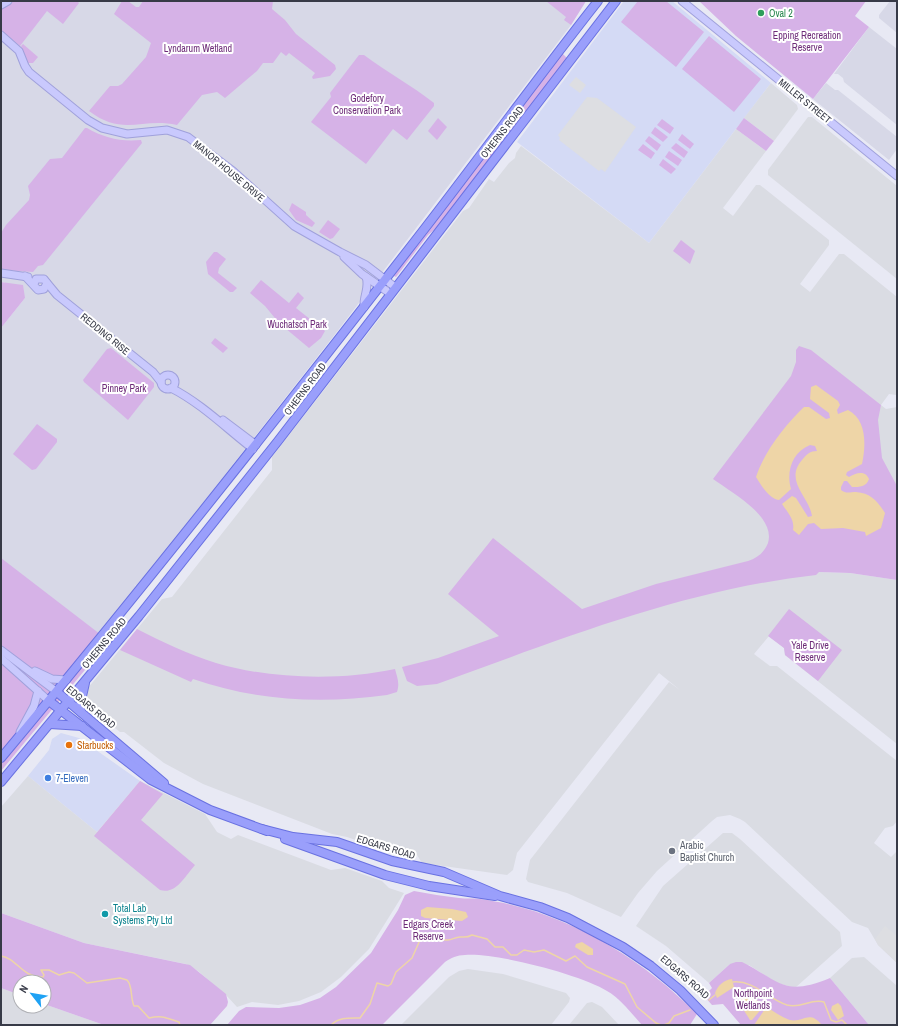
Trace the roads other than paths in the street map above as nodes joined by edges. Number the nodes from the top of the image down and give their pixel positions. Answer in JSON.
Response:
{"nodes":[{"id":1,"x":8,"y":1,"type":"edge"},
{"id":2,"x":616,"y":1,"type":"edge"},
{"id":3,"x":682,"y":1,"type":"edge"},
{"id":4,"x":688,"y":1,"type":"edge"},
{"id":5,"x":597,"y":2,"type":"edge"},
{"id":6,"x":1,"y":5,"type":"edge"},
{"id":7,"x":713,"y":26,"type":"junction"},
{"id":8,"x":1,"y":35,"type":"edge"},
{"id":9,"x":897,"y":176,"type":"edge"},
{"id":10,"x":340,"y":252,"type":"junction"},
{"id":11,"x":1,"y":273,"type":"edge"},
{"id":12,"x":388,"y":275,"type":"junction"},
{"id":13,"x":24,"y":276,"type":"junction"},
{"id":14,"x":366,"y":277,"type":"junction"},
{"id":15,"x":40,"y":278,"type":"junction"},
{"id":16,"x":34,"y":284,"type":"junction"},
{"id":17,"x":44,"y":286,"type":"junction"},
{"id":18,"x":380,"y":286,"type":"junction"},
{"id":19,"x":393,"y":291,"type":"junction"},
{"id":20,"x":364,"y":307,"type":"junction"},
{"id":21,"x":163,"y":379,"type":"junction"},
{"id":22,"x":173,"y":386,"type":"junction"},
{"id":23,"x":254,"y":447,"type":"junction"},
{"id":24,"x":1,"y":650,"type":"edge"},
{"id":25,"x":1,"y":658,"type":"edge"},
{"id":26,"x":20,"y":664,"type":"junction"},
{"id":27,"x":66,"y":680,"type":"junction"},
{"id":28,"x":86,"y":680,"type":"junction"},
{"id":29,"x":38,"y":691,"type":"junction"},
{"id":30,"x":56,"y":692,"type":"junction"},
{"id":31,"x":49,"y":701,"type":"junction"},
{"id":32,"x":68,"y":702,"type":"junction"},
{"id":33,"x":61,"y":710,"type":"junction"},
{"id":34,"x":80,"y":712,"type":"junction"},
{"id":35,"x":50,"y":724,"type":"junction"},
{"id":36,"x":82,"y":726,"type":"junction"},
{"id":37,"x":11,"y":746,"type":"junction"},
{"id":38,"x":1,"y":758,"type":"edge"},
{"id":39,"x":1,"y":782,"type":"edge"},
{"id":40,"x":184,"y":798,"type":"junction"},
{"id":41,"x":262,"y":829,"type":"junction"},
{"id":42,"x":500,"y":896,"type":"junction"},
{"id":43,"x":568,"y":918,"type":"junction"},
{"id":44,"x":714,"y":1025,"type":"edge"},
{"id":45,"x":721,"y":1025,"type":"edge"}],
"edges":[{"from":1,"to":6,"type":"street"},
{"from":2,"to":19,"type":"main road","name":"O'HERNS ROAD"},
{"from":3,"to":7,"type":"street","name":"MILLER STREET"},
{"from":4,"to":7,"type":"street","name":"MILLER STREET"},
{"from":5,"to":12,"type":"main road","name":"O'HERNS ROAD"},
{"from":7,"to":9,"type":"street","name":"MILLER STREET"},
{"from":8,"to":10,"type":"street","name":"MANOR HOUSE DRIVE"},
{"from":10,"to":12,"type":"street","name":"MANOR HOUSE DRIVE"},
{"from":10,"to":14,"type":"street","name":"MANOR HOUSE DRIVE"},
{"from":11,"to":13,"type":"street"},
{"from":12,"to":18,"type":"main road","name":"O'HERNS ROAD"},
{"from":12,"to":19,"type":"street"},
{"from":13,"to":15,"type":"street"},
{"from":13,"to":16,"type":"street"},
{"from":14,"to":18,"type":"street","name":"MANOR HOUSE DRIVE"},
{"from":14,"to":20,"type":"street"},
{"from":15,"to":16,"type":"street"},
{"from":15,"to":17,"type":"street"},
{"from":16,"to":17,"type":"street"},
{"from":17,"to":21,"type":"street","name":"REDDING RISE"},
{"from":18,"to":19,"type":"street","name":"MANOR HOUSE DRIVE"},
{"from":18,"to":20,"type":"main road","name":"O'HERNS ROAD"},
{"from":19,"to":28,"type":"main road","name":"O'HERNS ROAD"},
{"from":20,"to":23,"type":"main road","name":"O'HERNS ROAD"},
{"from":21,"to":22,"type":"street"},
{"from":21,"to":22,"type":"street"},
{"from":22,"to":23,"type":"street"},
{"from":23,"to":27,"type":"main road","name":"O'HERNS ROAD"},
{"from":24,"to":26,"type":"street","name":"EDGARS ROAD"},
{"from":25,"to":29,"type":"street","name":"EDGARS ROAD"},
{"from":26,"to":27,"type":"street"},
{"from":26,"to":30,"type":"street","name":"EDGARS ROAD"},
{"from":27,"to":30,"type":"main road","name":"O'HERNS ROAD"},
{"from":28,"to":32,"type":"main road","name":"O'HERNS ROAD"},
{"from":28,"to":34,"type":"main road"},
{"from":29,"to":31,"type":"street","name":"EDGARS ROAD"},
{"from":29,"to":37,"type":"street"},
{"from":30,"to":31,"type":"main road","name":"O'HERNS ROAD"},
{"from":30,"to":32,"type":"main road","name":"EDGARS ROAD"},
{"from":31,"to":33,"type":"main road","name":"EDGARS ROAD"},
{"from":31,"to":37,"type":"main road","name":"O'HERNS ROAD"},
{"from":32,"to":33,"type":"main road","name":"O'HERNS ROAD"},
{"from":32,"to":34,"type":"main road","name":"EDGARS ROAD"},
{"from":33,"to":35,"type":"main road","name":"O'HERNS ROAD"},
{"from":33,"to":36,"type":"main road","name":"EDGARS ROAD"},
{"from":34,"to":40,"type":"main road","name":"EDGARS ROAD"},
{"from":35,"to":36,"type":"main road"},
{"from":35,"to":39,"type":"main road","name":"O'HERNS ROAD"},
{"from":36,"to":40,"type":"main road","name":"EDGARS ROAD"},
{"from":37,"to":38,"type":"main road","name":"O'HERNS ROAD"},
{"from":40,"to":41,"type":"main road","name":"EDGARS ROAD"},
{"from":41,"to":42,"type":"main road","name":"EDGARS ROAD"},
{"from":41,"to":42,"type":"main road","name":"EDGARS ROAD"},
{"from":42,"to":43,"type":"main road","name":"EDGARS ROAD"},
{"from":43,"to":44,"type":"main road","name":"EDGARS ROAD"},
{"from":43,"to":45,"type":"main road","name":"EDGARS ROAD"}]}
